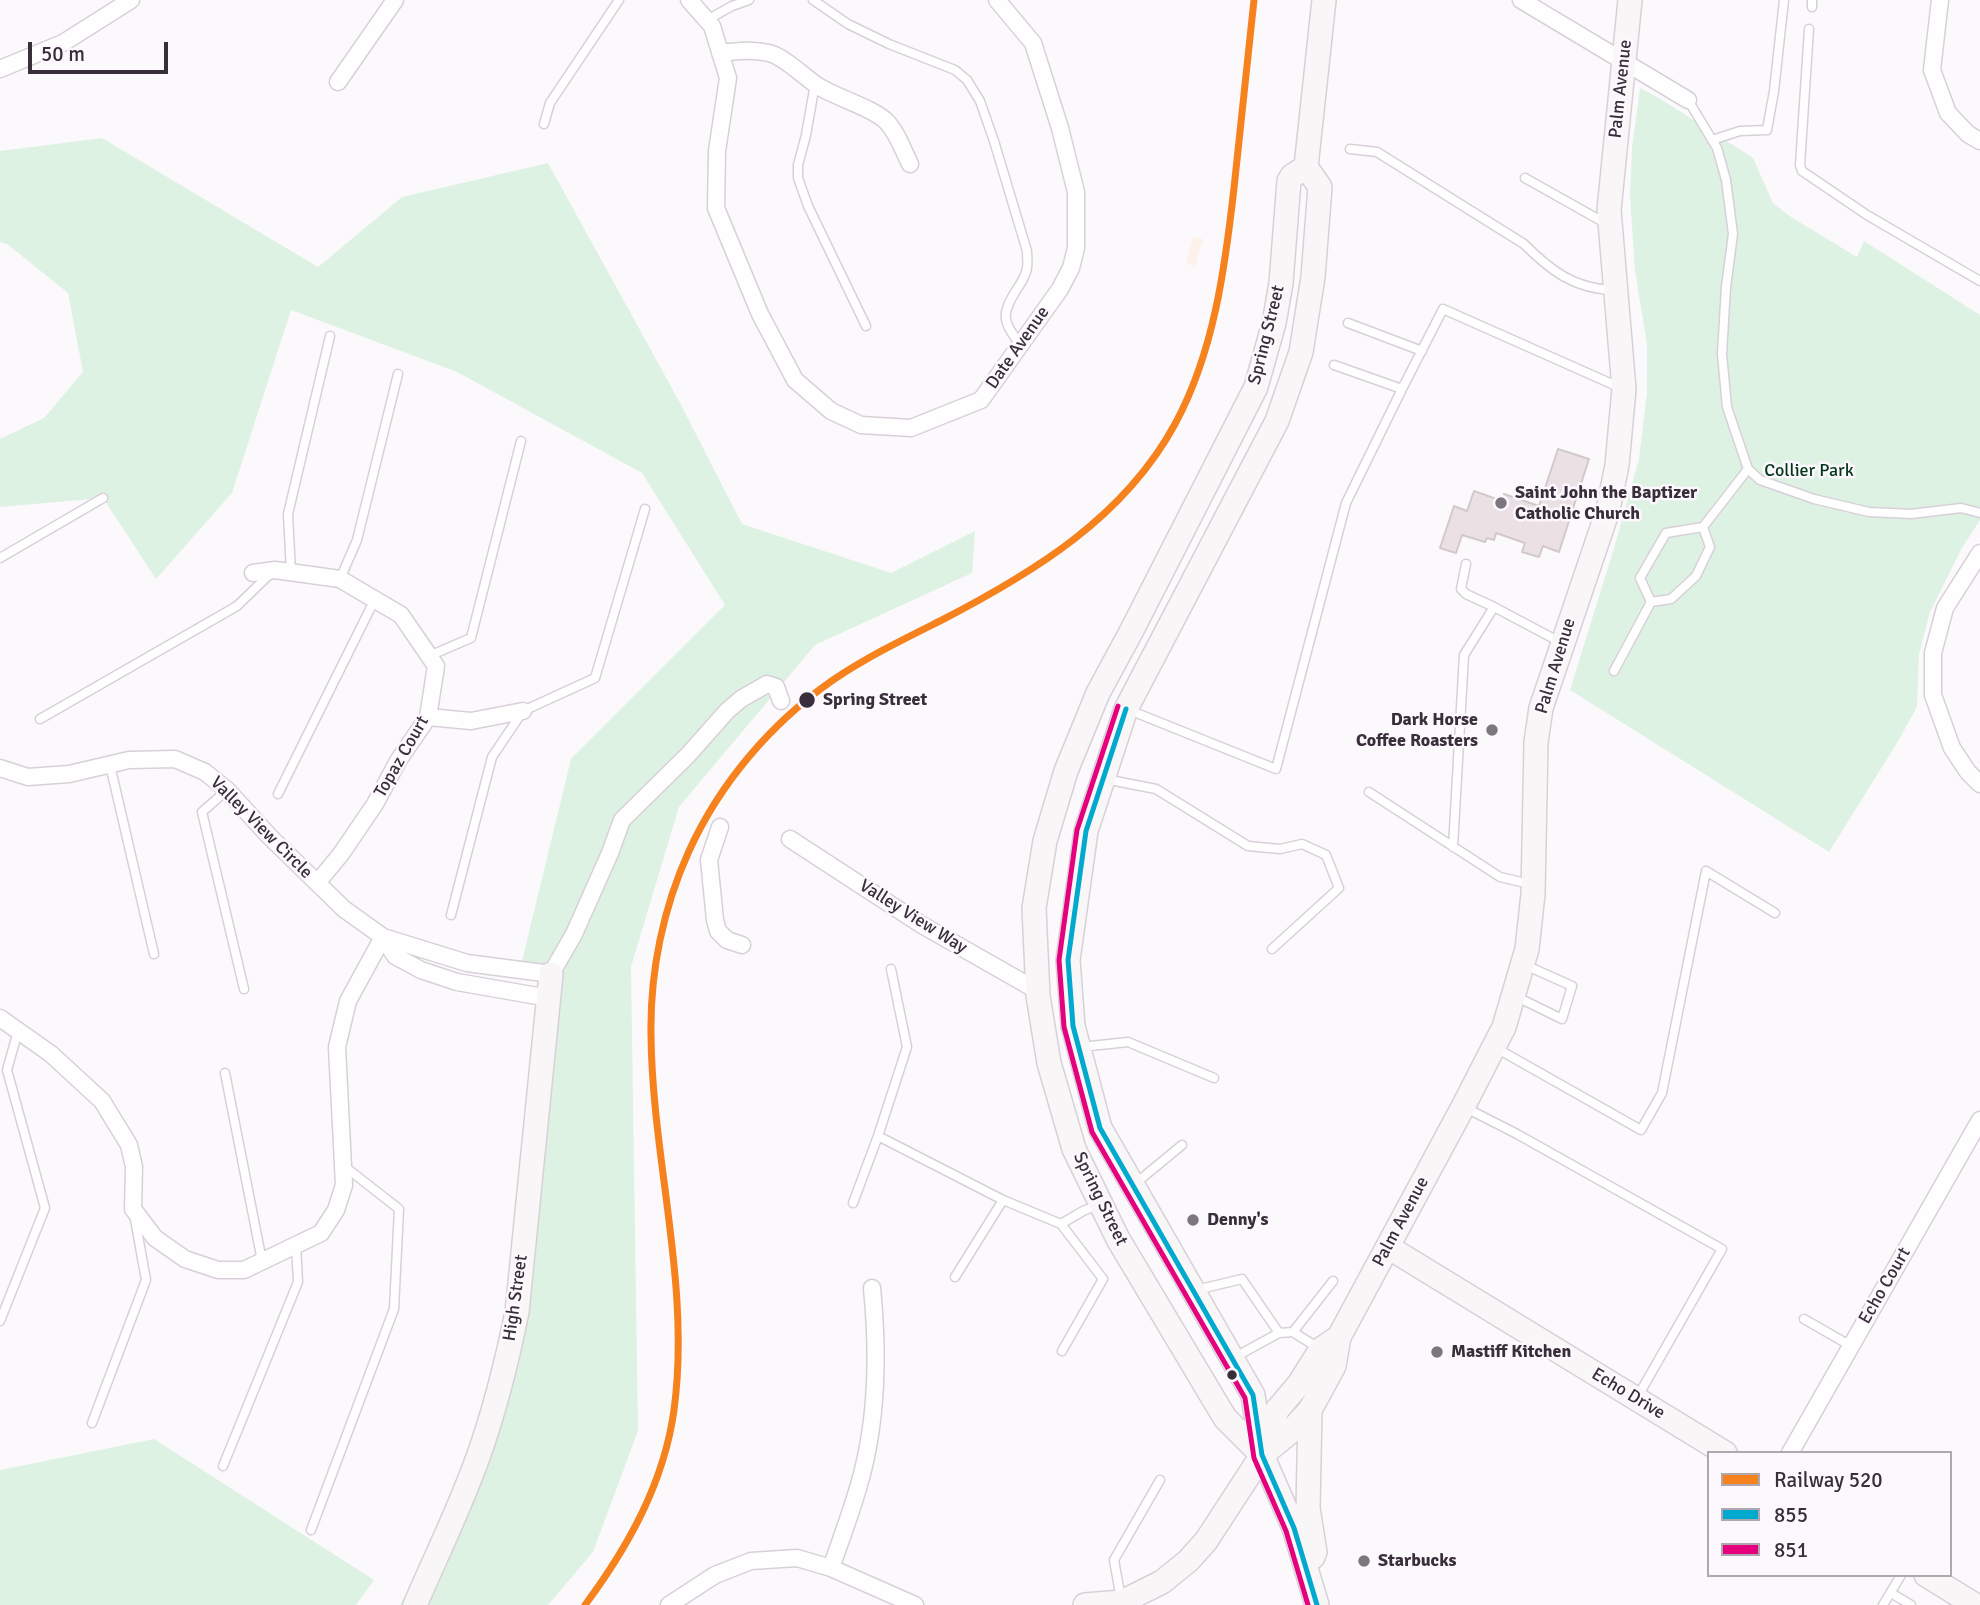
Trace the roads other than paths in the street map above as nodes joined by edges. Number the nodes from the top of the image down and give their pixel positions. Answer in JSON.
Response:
{"nodes":[{"id":1,"x":131,"y":0,"type":"edge"},
{"id":2,"x":375,"y":0,"type":"edge"},
{"id":3,"x":619,"y":0,"type":"edge"},
{"id":4,"x":689,"y":0,"type":"edge"},
{"id":5,"x":749,"y":0,"type":"edge"},
{"id":6,"x":813,"y":0,"type":"edge"},
{"id":7,"x":997,"y":0,"type":"edge"},
{"id":8,"x":1324,"y":0,"type":"edge"},
{"id":9,"x":1521,"y":0,"type":"edge"},
{"id":10,"x":1630,"y":0,"type":"edge"},
{"id":11,"x":1784,"y":0,"type":"edge"},
{"id":12,"x":1940,"y":0,"type":"edge"},
{"id":13,"x":391,"y":5,"type":"edge"},
{"id":14,"x":707,"y":20,"type":"junction"},
{"id":15,"x":1809,"y":29,"type":"dead end"},
{"id":16,"x":720,"y":53,"type":"junction"},
{"id":17,"x":1624,"y":61,"type":"junction"},
{"id":18,"x":0,"y":69,"type":"edge"},
{"id":19,"x":338,"y":82,"type":"dead end"},
{"id":20,"x":815,"y":84,"type":"junction"},
{"id":21,"x":1688,"y":100,"type":"joint"},
{"id":22,"x":544,"y":124,"type":"dead end"},
{"id":23,"x":1712,"y":140,"type":"junction"},
{"id":24,"x":1980,"y":141,"type":"edge"},
{"id":25,"x":1350,"y":149,"type":"dead end"},
{"id":26,"x":910,"y":164,"type":"dead end"},
{"id":27,"x":1306,"y":167,"type":"junction"},
{"id":28,"x":1525,"y":178,"type":"dead end"},
{"id":29,"x":1611,"y":226,"type":"junction"},
{"id":30,"x":1980,"y":281,"type":"edge"},
{"id":31,"x":1616,"y":290,"type":"junction"},
{"id":32,"x":1348,"y":323,"type":"dead end"},
{"id":33,"x":866,"y":326,"type":"dead end"},
{"id":34,"x":330,"y":336,"type":"dead end"},
{"id":35,"x":1020,"y":344,"type":"junction"},
{"id":36,"x":1422,"y":351,"type":"junction"},
{"id":37,"x":1335,"y":365,"type":"dead end"},
{"id":38,"x":398,"y":374,"type":"dead end"},
{"id":39,"x":1402,"y":389,"type":"junction"},
{"id":40,"x":1624,"y":389,"type":"junction"},
{"id":41,"x":521,"y":441,"type":"dead end"},
{"id":42,"x":1748,"y":469,"type":"junction"},
{"id":43,"x":103,"y":498,"type":"dead end"},
{"id":44,"x":645,"y":509,"type":"dead end"},
{"id":45,"x":1980,"y":513,"type":"edge"},
{"id":46,"x":1703,"y":527,"type":"junction"},
{"id":47,"x":1980,"y":553,"type":"edge"},
{"id":48,"x":0,"y":558,"type":"edge"},
{"id":49,"x":1466,"y":564,"type":"dead end"},
{"id":50,"x":283,"y":571,"type":"junction"},
{"id":51,"x":253,"y":573,"type":"dead end"},
{"id":52,"x":340,"y":579,"type":"junction"},
{"id":53,"x":375,"y":600,"type":"junction"},
{"id":54,"x":1651,"y":602,"type":"junction"},
{"id":55,"x":1494,"y":607,"type":"junction"},
{"id":56,"x":1563,"y":643,"type":"junction"},
{"id":57,"x":429,"y":656,"type":"junction"},
{"id":58,"x":1614,"y":671,"type":"dead end"},
{"id":59,"x":781,"y":701,"type":"dead end"},
{"id":60,"x":1126,"y":709,"type":"junction"},
{"id":61,"x":523,"y":711,"type":"junction"},
{"id":62,"x":428,"y":716,"type":"junction"},
{"id":63,"x":40,"y":719,"type":"dead end"},
{"id":64,"x":110,"y":765,"type":"junction"},
{"id":65,"x":0,"y":768,"type":"edge"},
{"id":66,"x":1102,"y":778,"type":"junction"},
{"id":67,"x":1980,"y":784,"type":"edge"},
{"id":68,"x":227,"y":790,"type":"junction"},
{"id":69,"x":1369,"y":792,"type":"dead end"},
{"id":70,"x":278,"y":794,"type":"dead end"},
{"id":71,"x":720,"y":827,"type":"dead end"},
{"id":72,"x":790,"y":839,"type":"dead end"},
{"id":73,"x":1453,"y":847,"type":"junction"},
{"id":74,"x":317,"y":883,"type":"junction"},
{"id":75,"x":1533,"y":885,"type":"junction"},
{"id":76,"x":1775,"y":913,"type":"dead end"},
{"id":77,"x":451,"y":915,"type":"dead end"},
{"id":78,"x":383,"y":937,"type":"junction"},
{"id":79,"x":742,"y":945,"type":"dead end"},
{"id":80,"x":1272,"y":949,"type":"dead end"},
{"id":81,"x":154,"y":954,"type":"dead end"},
{"id":82,"x":1522,"y":963,"type":"junction"},
{"id":83,"x":891,"y":969,"type":"dead end"},
{"id":84,"x":551,"y":974,"type":"junction"},
{"id":85,"x":244,"y":989,"type":"dead end"},
{"id":86,"x":1038,"y":991,"type":"junction"},
{"id":87,"x":1513,"y":995,"type":"junction"},
{"id":88,"x":549,"y":998,"type":"junction"},
{"id":89,"x":0,"y":1018,"type":"edge"},
{"id":90,"x":18,"y":1031,"type":"junction"},
{"id":91,"x":1493,"y":1047,"type":"junction"},
{"id":92,"x":1079,"y":1048,"type":"junction"},
{"id":93,"x":225,"y":1073,"type":"dead end"},
{"id":94,"x":1214,"y":1078,"type":"dead end"},
{"id":95,"x":1463,"y":1107,"type":"junction"},
{"id":96,"x":1980,"y":1120,"type":"edge"},
{"id":97,"x":878,"y":1136,"type":"junction"},
{"id":98,"x":1182,"y":1145,"type":"dead end"},
{"id":99,"x":344,"y":1166,"type":"junction"},
{"id":100,"x":1134,"y":1188,"type":"junction"},
{"id":101,"x":1003,"y":1200,"type":"junction"},
{"id":102,"x":853,"y":1203,"type":"dead end"},
{"id":103,"x":1101,"y":1204,"type":"junction"},
{"id":104,"x":133,"y":1209,"type":"junction"},
{"id":105,"x":1061,"y":1224,"type":"junction"},
{"id":106,"x":296,"y":1245,"type":"junction"},
{"id":107,"x":1388,"y":1247,"type":"junction"},
{"id":108,"x":262,"y":1261,"type":"junction"},
{"id":109,"x":955,"y":1277,"type":"dead end"},
{"id":110,"x":1333,"y":1281,"type":"dead end"},
{"id":111,"x":872,"y":1288,"type":"dead end"},
{"id":112,"x":1193,"y":1291,"type":"junction"},
{"id":113,"x":1804,"y":1319,"type":"dead end"},
{"id":114,"x":0,"y":1321,"type":"edge"},
{"id":115,"x":1293,"y":1332,"type":"junction"},
{"id":116,"x":1279,"y":1333,"type":"junction"},
{"id":117,"x":1330,"y":1343,"type":"junction"},
{"id":118,"x":1851,"y":1346,"type":"junction"},
{"id":119,"x":1062,"y":1351,"type":"dead end"},
{"id":120,"x":1233,"y":1359,"type":"junction"},
{"id":121,"x":1637,"y":1399,"type":"junction"},
{"id":122,"x":1310,"y":1410,"type":"junction"},
{"id":123,"x":92,"y":1423,"type":"dead end"},
{"id":124,"x":1722,"y":1451,"type":"edge"},
{"id":125,"x":1791,"y":1451,"type":"edge"},
{"id":126,"x":1262,"y":1455,"type":"junction"},
{"id":127,"x":223,"y":1466,"type":"dead end"},
{"id":128,"x":1160,"y":1480,"type":"dead end"},
{"id":129,"x":311,"y":1530,"type":"dead end"},
{"id":130,"x":831,"y":1568,"type":"junction"},
{"id":131,"x":1308,"y":1574,"type":"junction"},
{"id":132,"x":1900,"y":1577,"type":"edge"},
{"id":133,"x":1929,"y":1577,"type":"edge"},
{"id":134,"x":1891,"y":1593,"type":"junction"},
{"id":135,"x":1123,"y":1603,"type":"edge"},
{"id":136,"x":415,"y":1605,"type":"edge"},
{"id":137,"x":669,"y":1605,"type":"edge"},
{"id":138,"x":915,"y":1605,"type":"edge"},
{"id":139,"x":1086,"y":1605,"type":"edge"},
{"id":140,"x":1317,"y":1605,"type":"edge"},
{"id":141,"x":1884,"y":1605,"type":"edge"},
{"id":142,"x":1911,"y":1605,"type":"edge"},
{"id":143,"x":1975,"y":1605,"type":"edge"}],
"edges":[{"from":1,"to":18,"type":"street"},
{"from":2,"to":13,"type":"street"},
{"from":3,"to":22,"type":"lane"},
{"from":4,"to":14,"type":"street","name":"Date Avenue"},
{"from":5,"to":14,"type":"lane"},
{"from":6,"to":35,"type":"lane"},
{"from":7,"to":35,"type":"street","name":"Date Avenue"},
{"from":8,"to":27,"type":"main road","name":"Spring Street"},
{"from":9,"to":17,"type":"street"},
{"from":10,"to":17,"type":"main road","name":"Palm Avenue"},
{"from":11,"to":23,"type":"lane"},
{"from":12,"to":24,"type":"street"},
{"from":13,"to":19,"type":"street"},
{"from":14,"to":16,"type":"street","name":"Date Avenue"},
{"from":15,"to":30,"type":"lane"},
{"from":16,"to":20,"type":"street"},
{"from":16,"to":35,"type":"street","name":"Date Avenue"},
{"from":17,"to":21,"type":"street"},
{"from":17,"to":29,"type":"main road","name":"Palm Avenue"},
{"from":20,"to":26,"type":"street"},
{"from":20,"to":33,"type":"lane"},
{"from":21,"to":23,"type":"lane"},
{"from":23,"to":42,"type":"lane"},
{"from":25,"to":31,"type":"lane"},
{"from":27,"to":60,"type":"main road","name":"Spring Street"},
{"from":27,"to":86,"type":"main road","name":"Spring Street"},
{"from":28,"to":29,"type":"lane"},
{"from":29,"to":31,"type":"main road","name":"Palm Avenue"},
{"from":31,"to":40,"type":"main road","name":"Palm Avenue"},
{"from":32,"to":36,"type":"lane"},
{"from":34,"to":50,"type":"lane"},
{"from":36,"to":39,"type":"lane"},
{"from":36,"to":40,"type":"lane"},
{"from":37,"to":39,"type":"lane"},
{"from":38,"to":52,"type":"lane"},
{"from":39,"to":60,"type":"lane"},
{"from":40,"to":56,"type":"main road","name":"Palm Avenue"},
{"from":41,"to":57,"type":"lane"},
{"from":42,"to":45,"type":"lane"},
{"from":42,"to":46,"type":"lane"},
{"from":43,"to":48,"type":"lane"},
{"from":44,"to":61,"type":"lane"},
{"from":46,"to":54,"type":"lane"},
{"from":46,"to":54,"type":"lane"},
{"from":47,"to":67,"type":"street"},
{"from":49,"to":55,"type":"lane"},
{"from":50,"to":51,"type":"street","name":"Topaz Court"},
{"from":50,"to":52,"type":"street","name":"Topaz Court"},
{"from":50,"to":63,"type":"lane"},
{"from":52,"to":53,"type":"street","name":"Topaz Court"},
{"from":53,"to":57,"type":"street","name":"Topaz Court"},
{"from":53,"to":70,"type":"lane"},
{"from":54,"to":58,"type":"lane"},
{"from":55,"to":56,"type":"lane"},
{"from":55,"to":73,"type":"lane"},
{"from":56,"to":75,"type":"main road","name":"Palm Avenue"},
{"from":57,"to":62,"type":"street","name":"Topaz Court"},
{"from":59,"to":84,"type":"street"},
{"from":60,"to":66,"type":"main road","name":"Spring Street"},
{"from":61,"to":62,"type":"street"},
{"from":61,"to":77,"type":"lane"},
{"from":62,"to":74,"type":"street","name":"Topaz Court"},
{"from":64,"to":65,"type":"street","name":"Valley View Circle"},
{"from":64,"to":68,"type":"street","name":"Valley View Circle"},
{"from":64,"to":81,"type":"lane"},
{"from":66,"to":80,"type":"lane"},
{"from":66,"to":92,"type":"main road","name":"Spring Street"},
{"from":68,"to":74,"type":"street","name":"Valley View Circle"},
{"from":68,"to":85,"type":"lane"},
{"from":69,"to":73,"type":"lane"},
{"from":71,"to":79,"type":"street"},
{"from":72,"to":86,"type":"street","name":"Valley View Way"},
{"from":73,"to":75,"type":"lane"},
{"from":74,"to":78,"type":"street","name":"Valley View Circle"},
{"from":75,"to":82,"type":"main road","name":"Palm Avenue"},
{"from":76,"to":91,"type":"lane"},
{"from":78,"to":84,"type":"street","name":"Valley View Circle"},
{"from":78,"to":88,"type":"street"},
{"from":78,"to":99,"type":"street"},
{"from":82,"to":87,"type":"main road","name":"Palm Avenue"},
{"from":82,"to":87,"type":"lane"},
{"from":83,"to":97,"type":"lane"},
{"from":84,"to":88,"type":"main road","name":"High Street"},
{"from":86,"to":103,"type":"main road","name":"Spring Street"},
{"from":87,"to":91,"type":"main road","name":"Palm Avenue"},
{"from":88,"to":136,"type":"main road","name":"High Street"},
{"from":89,"to":90,"type":"street"},
{"from":90,"to":104,"type":"street"},
{"from":90,"to":114,"type":"lane"},
{"from":91,"to":95,"type":"main road","name":"Palm Avenue"},
{"from":92,"to":94,"type":"lane"},
{"from":92,"to":100,"type":"main road","name":"Spring Street"},
{"from":93,"to":108,"type":"lane"},
{"from":95,"to":107,"type":"main road","name":"Palm Avenue"},
{"from":95,"to":121,"type":"lane"},
{"from":96,"to":118,"type":"street","name":"Echo Court"},
{"from":97,"to":101,"type":"lane"},
{"from":97,"to":102,"type":"lane"},
{"from":98,"to":100,"type":"lane"},
{"from":99,"to":106,"type":"street"},
{"from":99,"to":129,"type":"lane"},
{"from":100,"to":103,"type":"main road"},
{"from":100,"to":112,"type":"main road","name":"Spring Street"},
{"from":101,"to":105,"type":"lane"},
{"from":101,"to":109,"type":"lane"},
{"from":103,"to":105,"type":"lane"},
{"from":103,"to":126,"type":"main road","name":"Spring Street"},
{"from":104,"to":108,"type":"street"},
{"from":104,"to":123,"type":"lane"},
{"from":105,"to":119,"type":"lane"},
{"from":106,"to":108,"type":"street"},
{"from":106,"to":127,"type":"lane"},
{"from":107,"to":117,"type":"main road","name":"Palm Avenue"},
{"from":107,"to":121,"type":"main road","name":"Echo Drive"},
{"from":110,"to":115,"type":"lane"},
{"from":111,"to":130,"type":"street"},
{"from":112,"to":116,"type":"lane"},
{"from":112,"to":120,"type":"main road","name":"Spring Street"},
{"from":113,"to":118,"type":"lane"},
{"from":115,"to":116,"type":"lane"},
{"from":115,"to":117,"type":"lane"},
{"from":116,"to":120,"type":"lane"},
{"from":117,"to":122,"type":"main road","name":"Palm Avenue"},
{"from":117,"to":126,"type":"main road","name":"Palm Avenue"},
{"from":118,"to":125,"type":"street","name":"Echo Court"},
{"from":120,"to":126,"type":"main road","name":"Spring Street"},
{"from":121,"to":124,"type":"main road","name":"Echo Drive"},
{"from":122,"to":126,"type":"main road","name":"Palm Avenue"},
{"from":122,"to":131,"type":"main road"},
{"from":126,"to":131,"type":"main road","name":"Spring Street"},
{"from":126,"to":135,"type":"main road"},
{"from":128,"to":135,"type":"lane"},
{"from":130,"to":137,"type":"street"},
{"from":130,"to":138,"type":"street"},
{"from":131,"to":140,"type":"main road","name":"Spring Street"},
{"from":132,"to":134,"type":"lane"},
{"from":133,"to":143,"type":"main road"},
{"from":134,"to":141,"type":"lane"},
{"from":134,"to":142,"type":"lane"},
{"from":135,"to":139,"type":"main road"}]}
